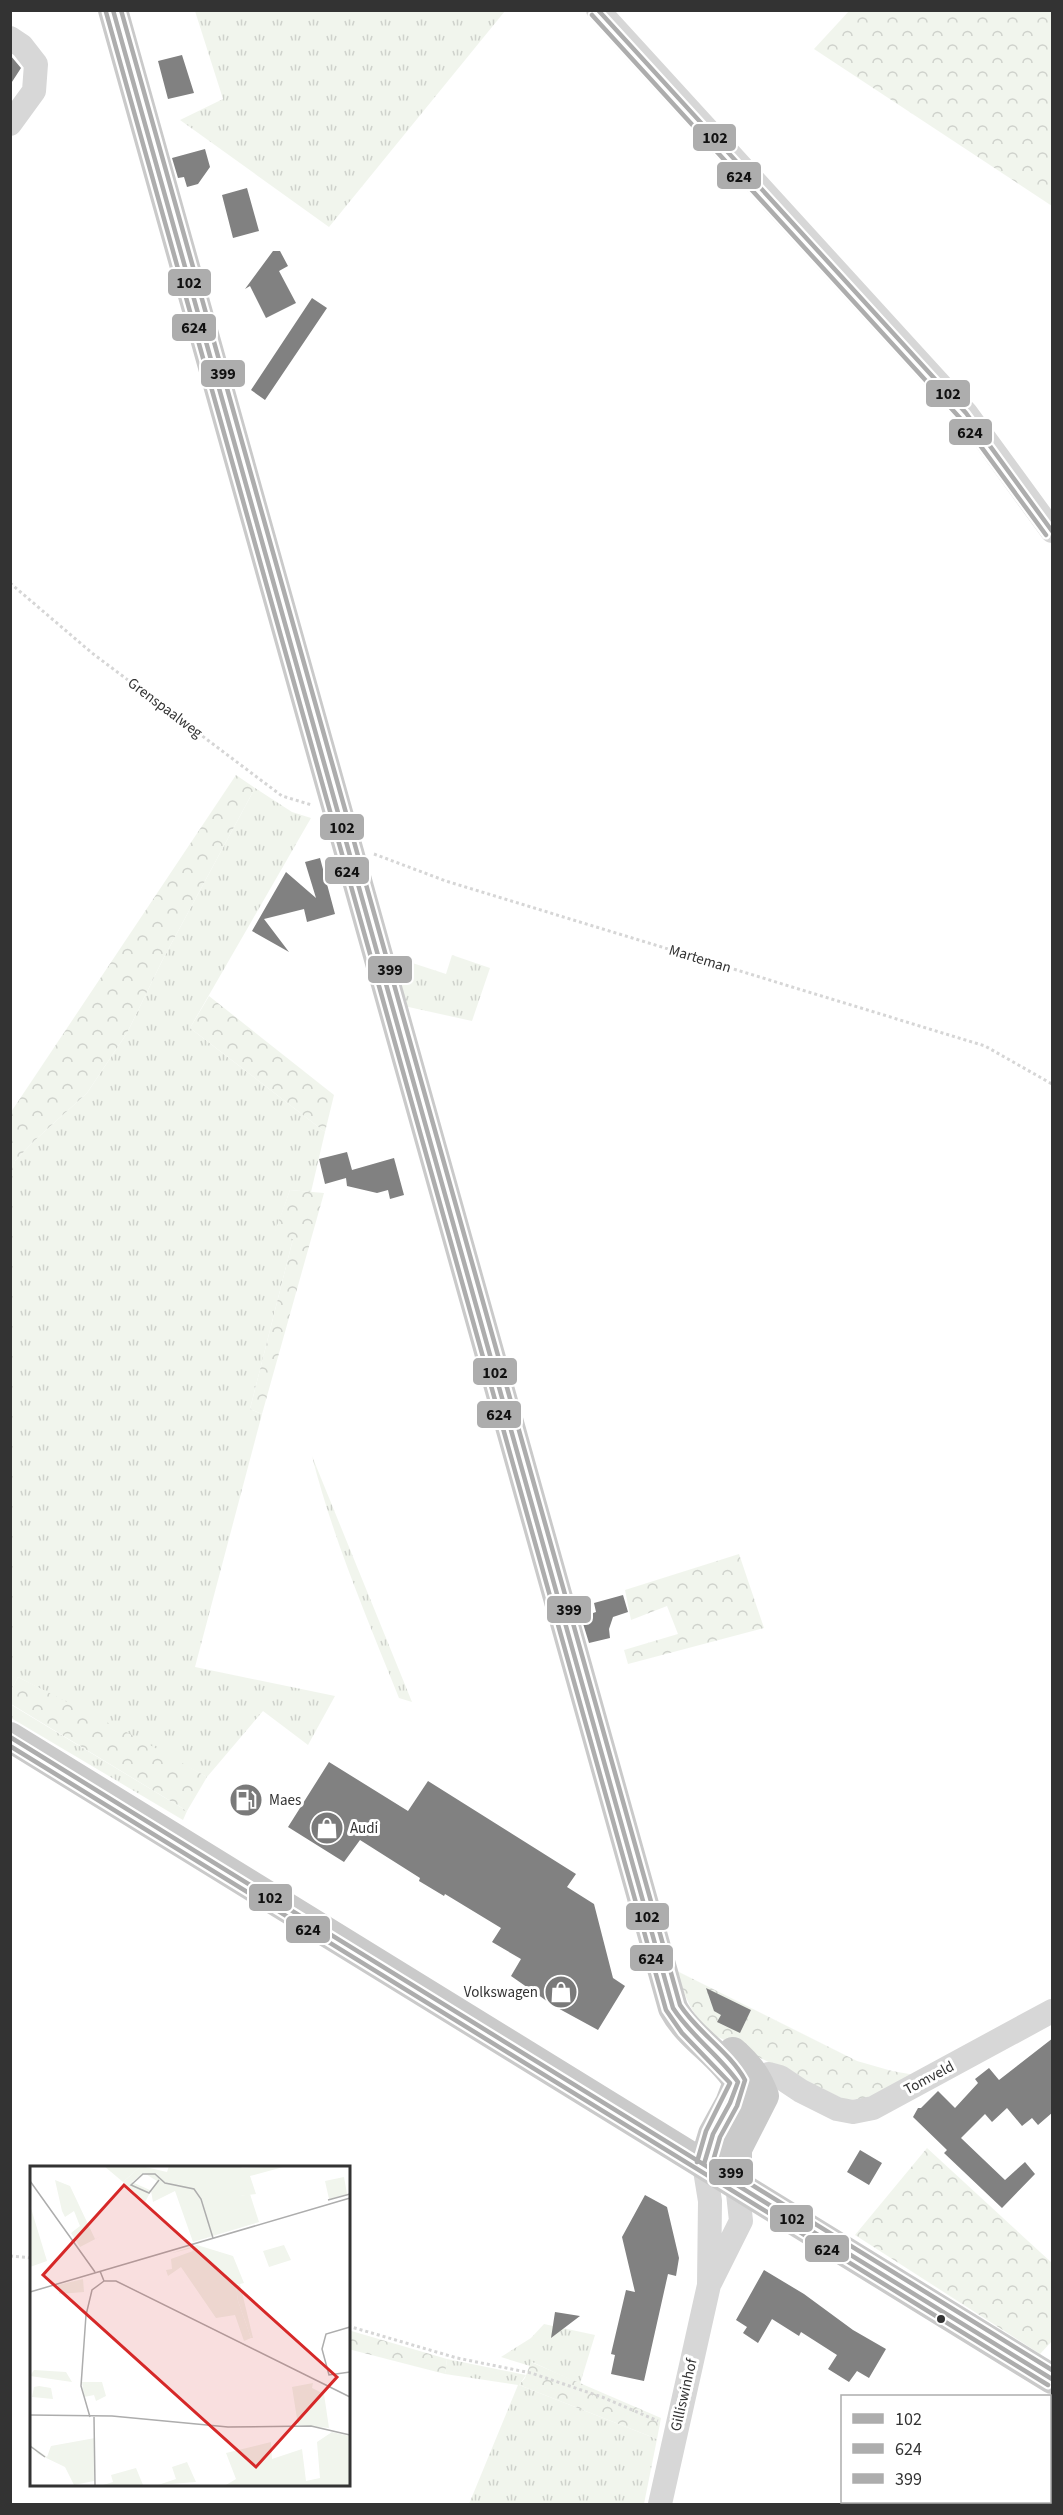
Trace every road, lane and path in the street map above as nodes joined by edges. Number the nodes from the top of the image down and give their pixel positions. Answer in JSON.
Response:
{"nodes":[{"id":1,"x":113,"y":10,"type":"edge"},
{"id":2,"x":598,"y":10,"type":"edge"},
{"id":3,"x":10,"y":38,"type":"edge"},
{"id":4,"x":10,"y":124,"type":"edge"},
{"id":5,"x":1053,"y":531,"type":"edge"},
{"id":6,"x":10,"y":583,"type":"edge"},
{"id":7,"x":334,"y":802,"type":"junction"},
{"id":8,"x":344,"y":842,"type":"junction"},
{"id":9,"x":1053,"y":1084,"type":"edge"},
{"id":10,"x":10,"y":1737,"type":"edge"},
{"id":11,"x":1053,"y":2011,"type":"edge"},
{"id":12,"x":753,"y":2085,"type":"junction"},
{"id":13,"x":704,"y":2164,"type":"junction"},
{"id":14,"x":737,"y":2184,"type":"junction"},
{"id":15,"x":10,"y":2256,"type":"edge"},
{"id":16,"x":30,"y":2258,"type":"edge"},
{"id":17,"x":709,"y":2285,"type":"junction"},
{"id":18,"x":350,"y":2327,"type":"edge"},
{"id":19,"x":1053,"y":2379,"type":"edge"},
{"id":20,"x":676,"y":2428,"type":"junction"},
{"id":21,"x":660,"y":2505,"type":"edge"}],
"edges":[{"from":1,"to":7,"type":"main road"},
{"from":2,"to":5,"type":"street"},
{"from":3,"to":4,"type":"street"},
{"from":6,"to":7,"type":"path","name":"Grenspaalweg"},
{"from":7,"to":8,"type":"main road"},
{"from":8,"to":9,"type":"path","name":"Marteman"},
{"from":8,"to":12,"type":"main road"},
{"from":10,"to":13,"type":"main road"},
{"from":11,"to":12,"type":"street","name":"Tomveld"},
{"from":12,"to":13,"type":"main road","name":"Gilliswinhof"},
{"from":12,"to":14,"type":"main road","name":"Gilliswinhof"},
{"from":13,"to":14,"type":"main road"},
{"from":13,"to":17,"type":"street","name":"Gilliswinhof"},
{"from":14,"to":17,"type":"street","name":"Gilliswinhof"},
{"from":14,"to":19,"type":"main road"},
{"from":15,"to":16,"type":"path"},
{"from":17,"to":20,"type":"street","name":"Gilliswinhof"},
{"from":18,"to":20,"type":"path"},
{"from":20,"to":21,"type":"street","name":"Gilliswinhof"}]}
